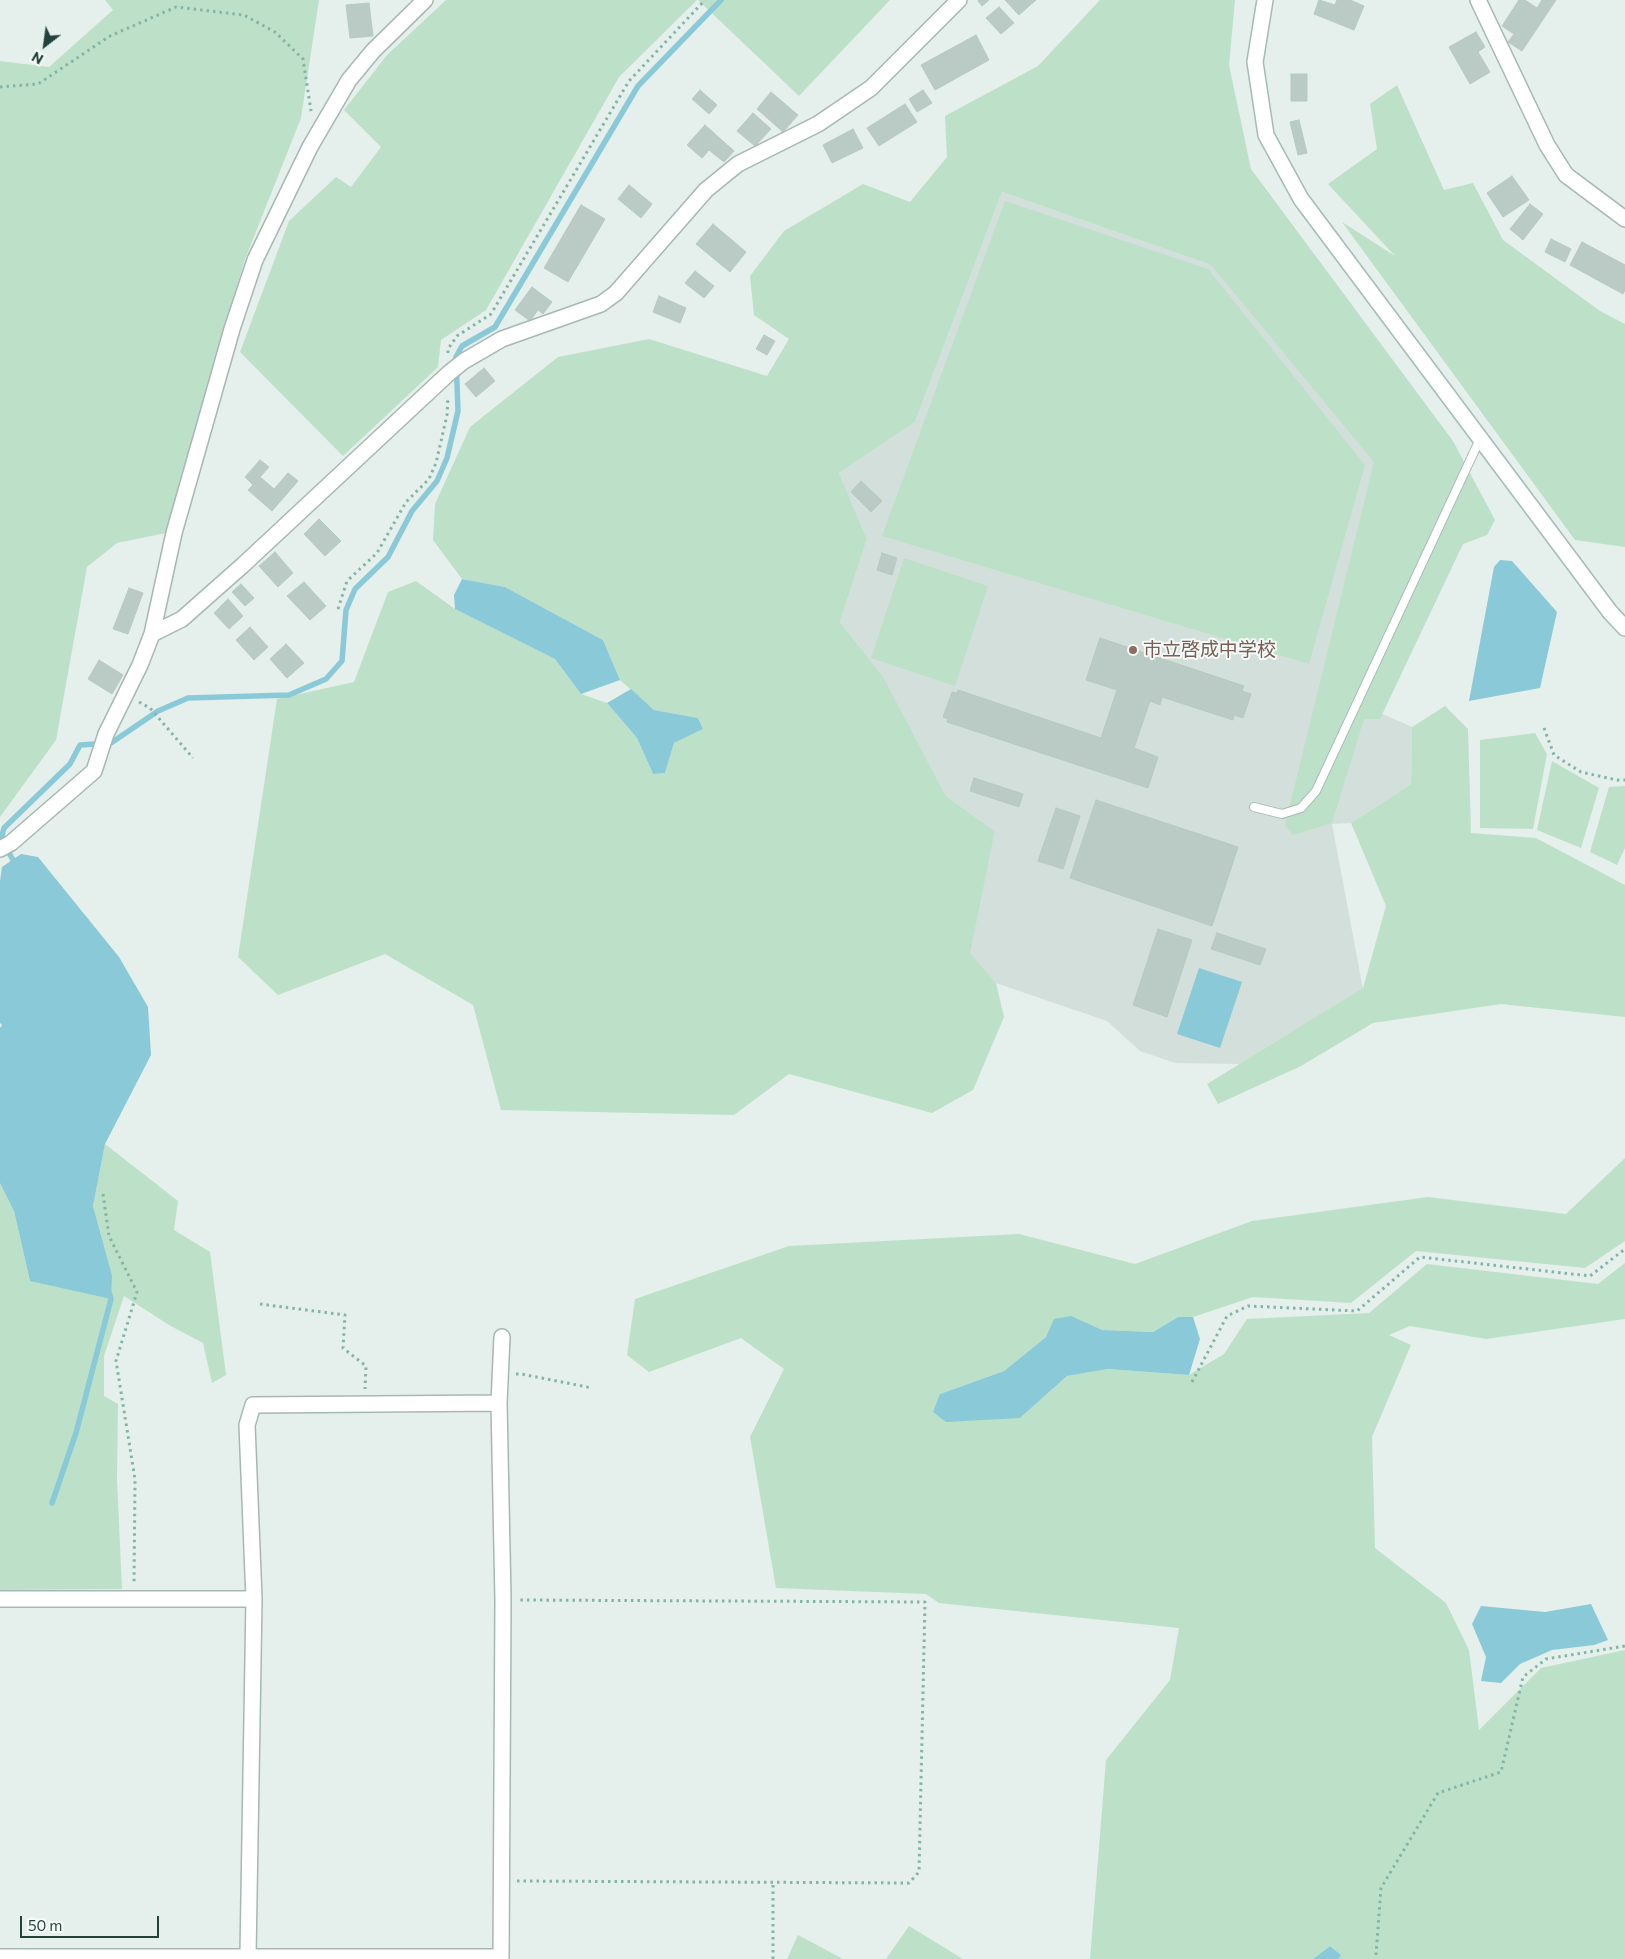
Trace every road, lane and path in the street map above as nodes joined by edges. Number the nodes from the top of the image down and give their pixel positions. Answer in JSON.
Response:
{"nodes":[{"id":1,"x":425,"y":0,"type":"edge"},
{"id":2,"x":705,"y":0,"type":"edge"},
{"id":3,"x":959,"y":0,"type":"edge"},
{"id":4,"x":1266,"y":0,"type":"edge"},
{"id":5,"x":1478,"y":0,"type":"edge"},
{"id":6,"x":0,"y":87,"type":"edge"},
{"id":7,"x":322,"y":124,"type":"junction"},
{"id":8,"x":1625,"y":218,"type":"edge"},
{"id":9,"x":449,"y":373,"type":"junction"},
{"id":10,"x":1480,"y":439,"type":"junction"},
{"id":11,"x":338,"y":609,"type":"dead end"},
{"id":12,"x":1625,"y":628,"type":"edge"},
{"id":13,"x":152,"y":634,"type":"junction"},
{"id":14,"x":150,"y":708,"type":"dead end"},
{"id":15,"x":1544,"y":728,"type":"dead end"},
{"id":16,"x":193,"y":758,"type":"dead end"},
{"id":17,"x":1625,"y":780,"type":"edge"},
{"id":18,"x":1254,"y":807,"type":"dead end"},
{"id":19,"x":5,"y":846,"type":"edge"},
{"id":20,"x":103,"y":1194,"type":"dead end"},
{"id":21,"x":1625,"y":1249,"type":"edge"},
{"id":22,"x":260,"y":1304,"type":"dead end"},
{"id":23,"x":502,"y":1337,"type":"dead end"},
{"id":24,"x":500,"y":1376,"type":"junction"},
{"id":25,"x":1192,"y":1382,"type":"dead end"},
{"id":26,"x":592,"y":1388,"type":"dead end"},
{"id":27,"x":499,"y":1403,"type":"junction"},
{"id":28,"x":364,"y":1404,"type":"junction"},
{"id":29,"x":0,"y":1599,"type":"edge"},
{"id":30,"x":134,"y":1599,"type":"junction"},
{"id":31,"x":254,"y":1599,"type":"junction"},
{"id":32,"x":503,"y":1600,"type":"junction"},
{"id":33,"x":1625,"y":1646,"type":"edge"},
{"id":34,"x":501,"y":1881,"type":"junction"},
{"id":35,"x":773,"y":1882,"type":"junction"},
{"id":36,"x":248,"y":1955,"type":"junction"},
{"id":37,"x":1376,"y":1955,"type":"dead end"},
{"id":38,"x":0,"y":1957,"type":"edge"},
{"id":39,"x":501,"y":1958,"type":"edge"},
{"id":40,"x":773,"y":1959,"type":"edge"}],
"edges":[{"from":1,"to":7,"type":"street"},
{"from":2,"to":9,"type":"path"},
{"from":3,"to":9,"type":"street"},
{"from":4,"to":10,"type":"street"},
{"from":5,"to":8,"type":"street"},
{"from":6,"to":7,"type":"path"},
{"from":7,"to":13,"type":"street"},
{"from":9,"to":11,"type":"path"},
{"from":9,"to":13,"type":"street"},
{"from":10,"to":12,"type":"street"},
{"from":10,"to":18,"type":"lane"},
{"from":13,"to":19,"type":"street"},
{"from":14,"to":16,"type":"path"},
{"from":15,"to":17,"type":"path"},
{"from":20,"to":30,"type":"path"},
{"from":21,"to":25,"type":"path"},
{"from":22,"to":28,"type":"path"},
{"from":23,"to":24,"type":"street"},
{"from":24,"to":26,"type":"path"},
{"from":24,"to":27,"type":"street"},
{"from":27,"to":28,"type":"street"},
{"from":27,"to":32,"type":"street"},
{"from":28,"to":31,"type":"street"},
{"from":29,"to":30,"type":"street"},
{"from":30,"to":31,"type":"street"},
{"from":31,"to":36,"type":"street"},
{"from":32,"to":34,"type":"street"},
{"from":32,"to":35,"type":"path"},
{"from":33,"to":37,"type":"path"},
{"from":34,"to":35,"type":"path"},
{"from":34,"to":39,"type":"street"},
{"from":35,"to":40,"type":"path"},
{"from":36,"to":38,"type":"street"},
{"from":36,"to":39,"type":"street"}]}
